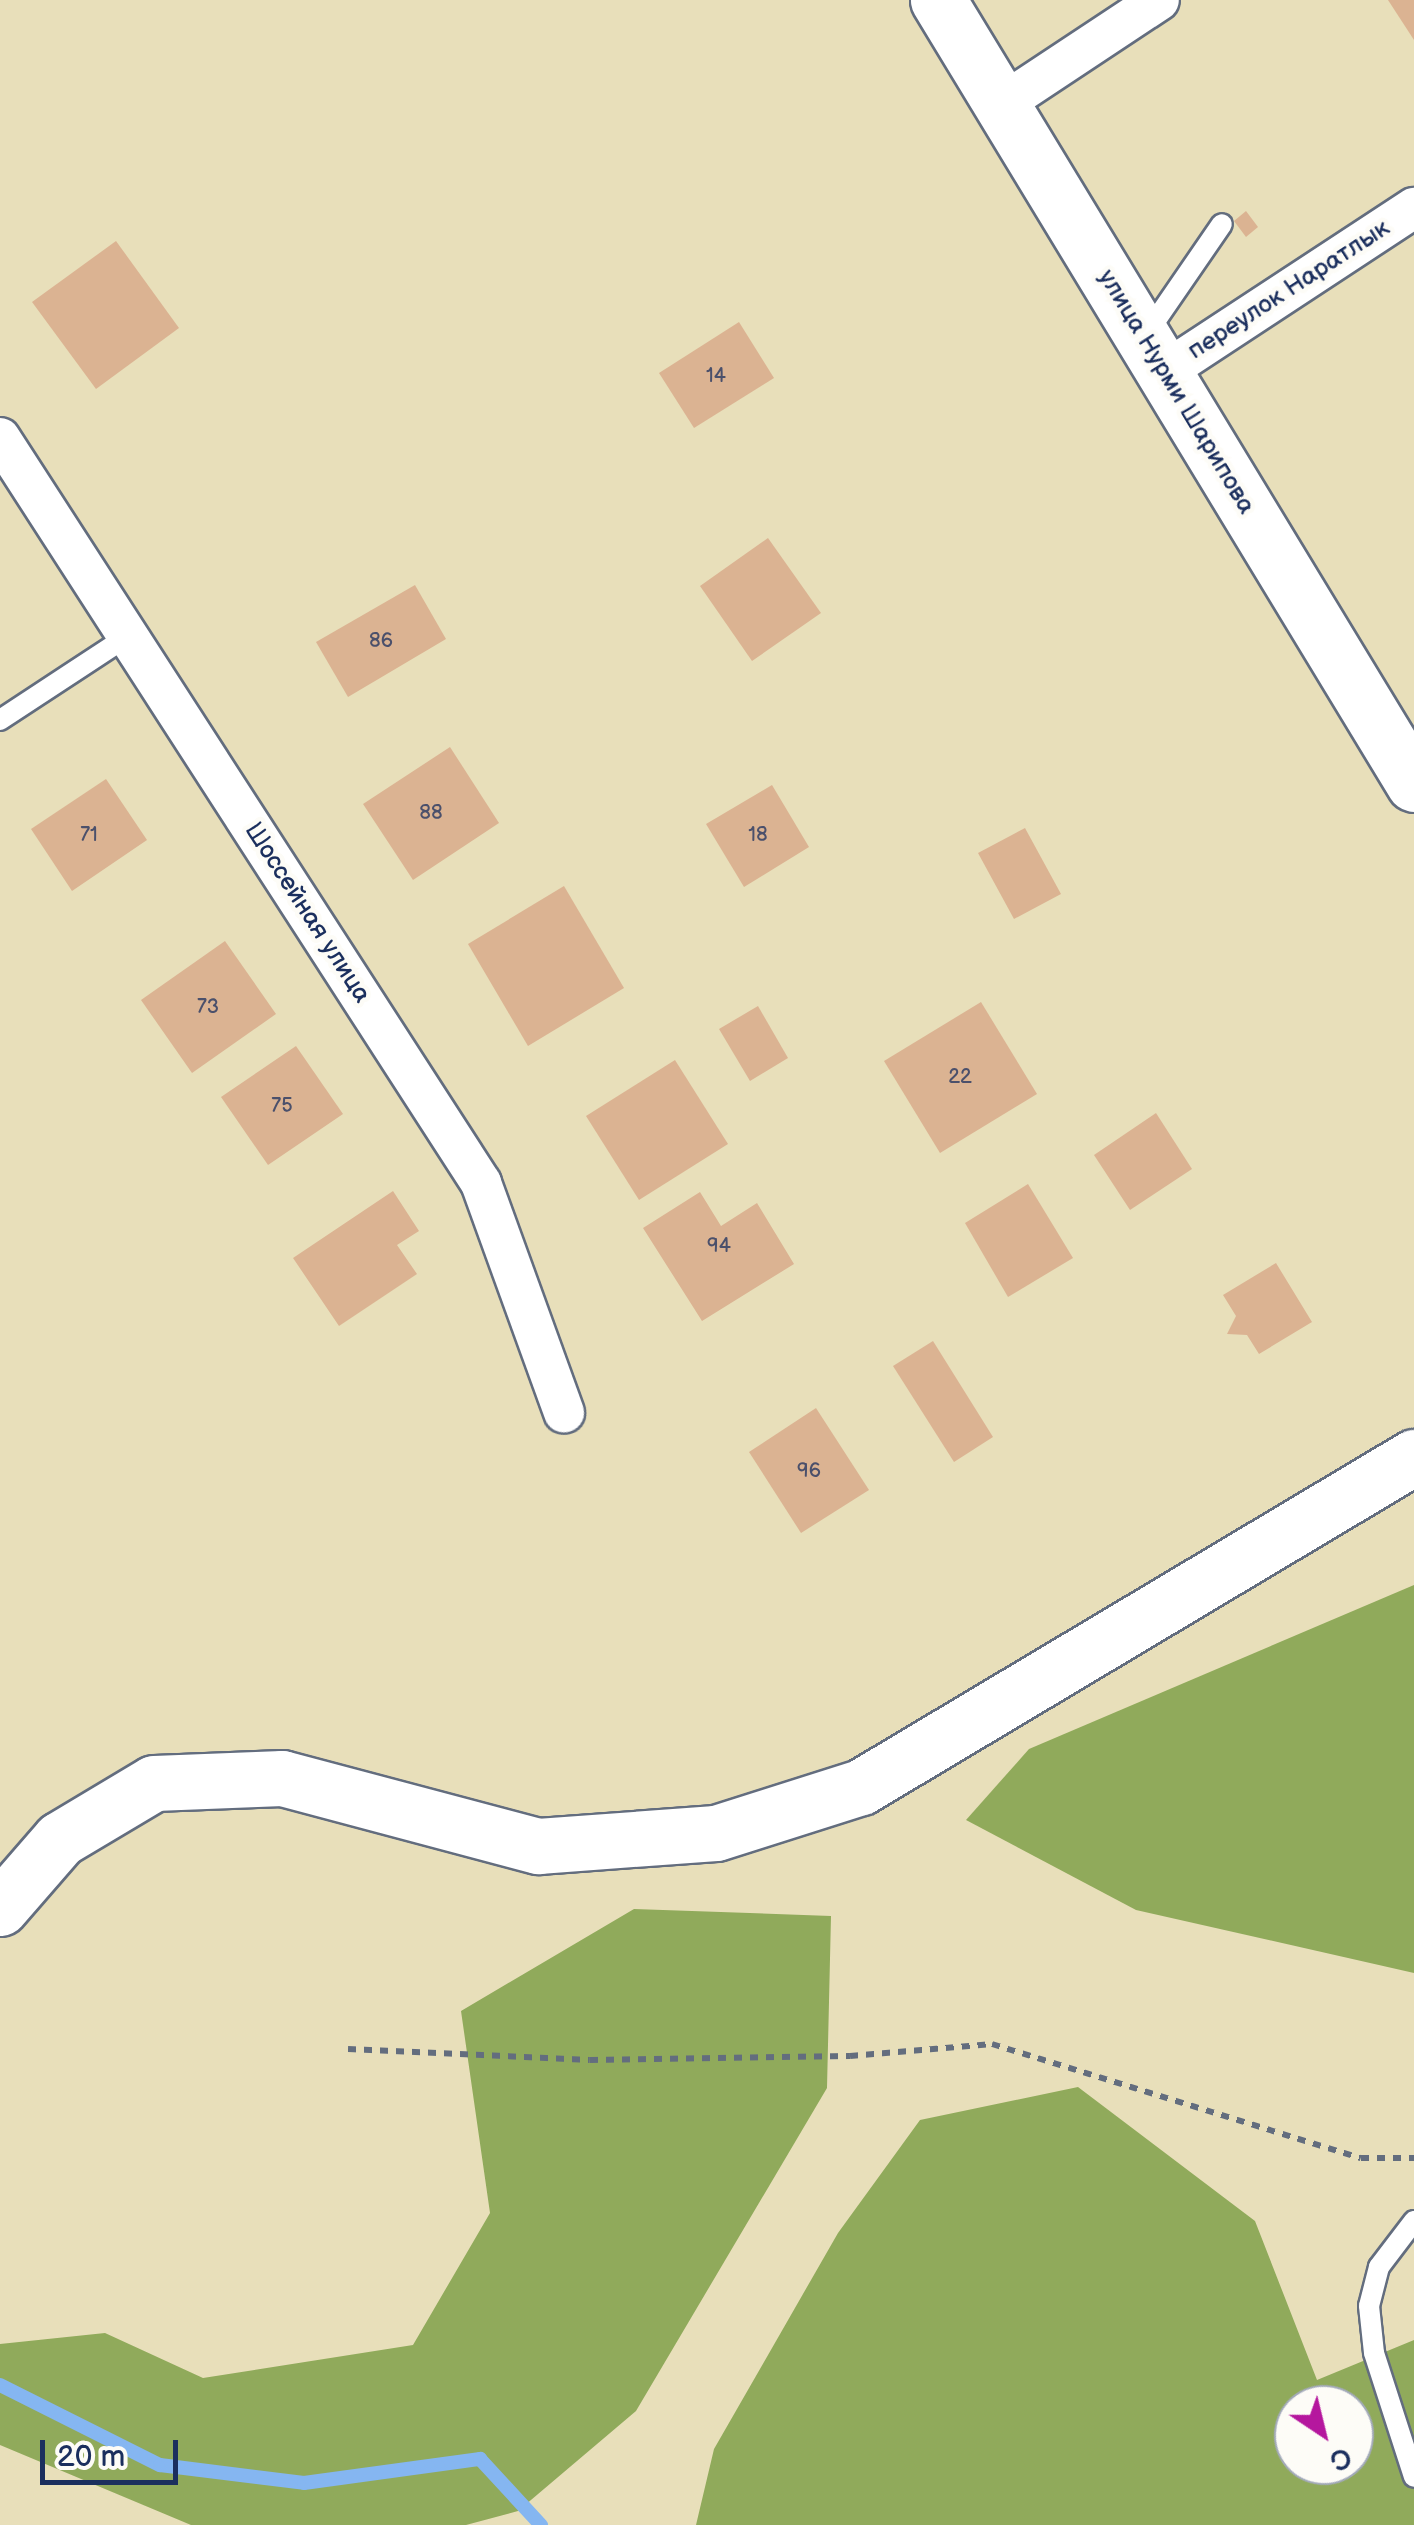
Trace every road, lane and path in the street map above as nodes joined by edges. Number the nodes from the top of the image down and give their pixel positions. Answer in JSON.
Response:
{"nodes":[{"id":1,"x":938,"y":0,"type":"edge"},
{"id":2,"x":1159,"y":0,"type":"edge"},
{"id":3,"x":1002,"y":104,"type":"junction"},
{"id":4,"x":1414,"y":208,"type":"edge"},
{"id":5,"x":1222,"y":224,"type":"dead end"},
{"id":6,"x":1154,"y":355,"type":"junction"},
{"id":7,"x":0,"y":438,"type":"edge"},
{"id":8,"x":128,"y":636,"type":"junction"},
{"id":9,"x":0,"y":720,"type":"edge"},
{"id":10,"x":1414,"y":784,"type":"edge"},
{"id":11,"x":564,"y":1412,"type":"dead end"},
{"id":12,"x":1414,"y":1457,"type":"edge"},
{"id":13,"x":0,"y":1908,"type":"edge"},
{"id":14,"x":348,"y":2049,"type":"dead end"},
{"id":15,"x":1414,"y":2158,"type":"edge"},
{"id":16,"x":1414,"y":2220,"type":"edge"},
{"id":17,"x":1414,"y":2477,"type":"edge"}],
"edges":[{"from":1,"to":3,"type":"main road","name":"улица Нурми Шарипова"},
{"from":2,"to":3,"type":"street"},
{"from":3,"to":6,"type":"main road","name":"улица Нурми Шарипова"},
{"from":4,"to":6,"type":"street","name":"переулок Наратлык"},
{"from":5,"to":6,"type":"lane"},
{"from":6,"to":10,"type":"main road","name":"улица Нурми Шарипова"},
{"from":7,"to":8,"type":"street","name":"Шоссейная улица"},
{"from":8,"to":9,"type":"lane"},
{"from":8,"to":11,"type":"street","name":"Шоссейная улица"},
{"from":12,"to":13,"type":"main road"},
{"from":14,"to":15,"type":"path"},
{"from":16,"to":17,"type":"lane"}]}
